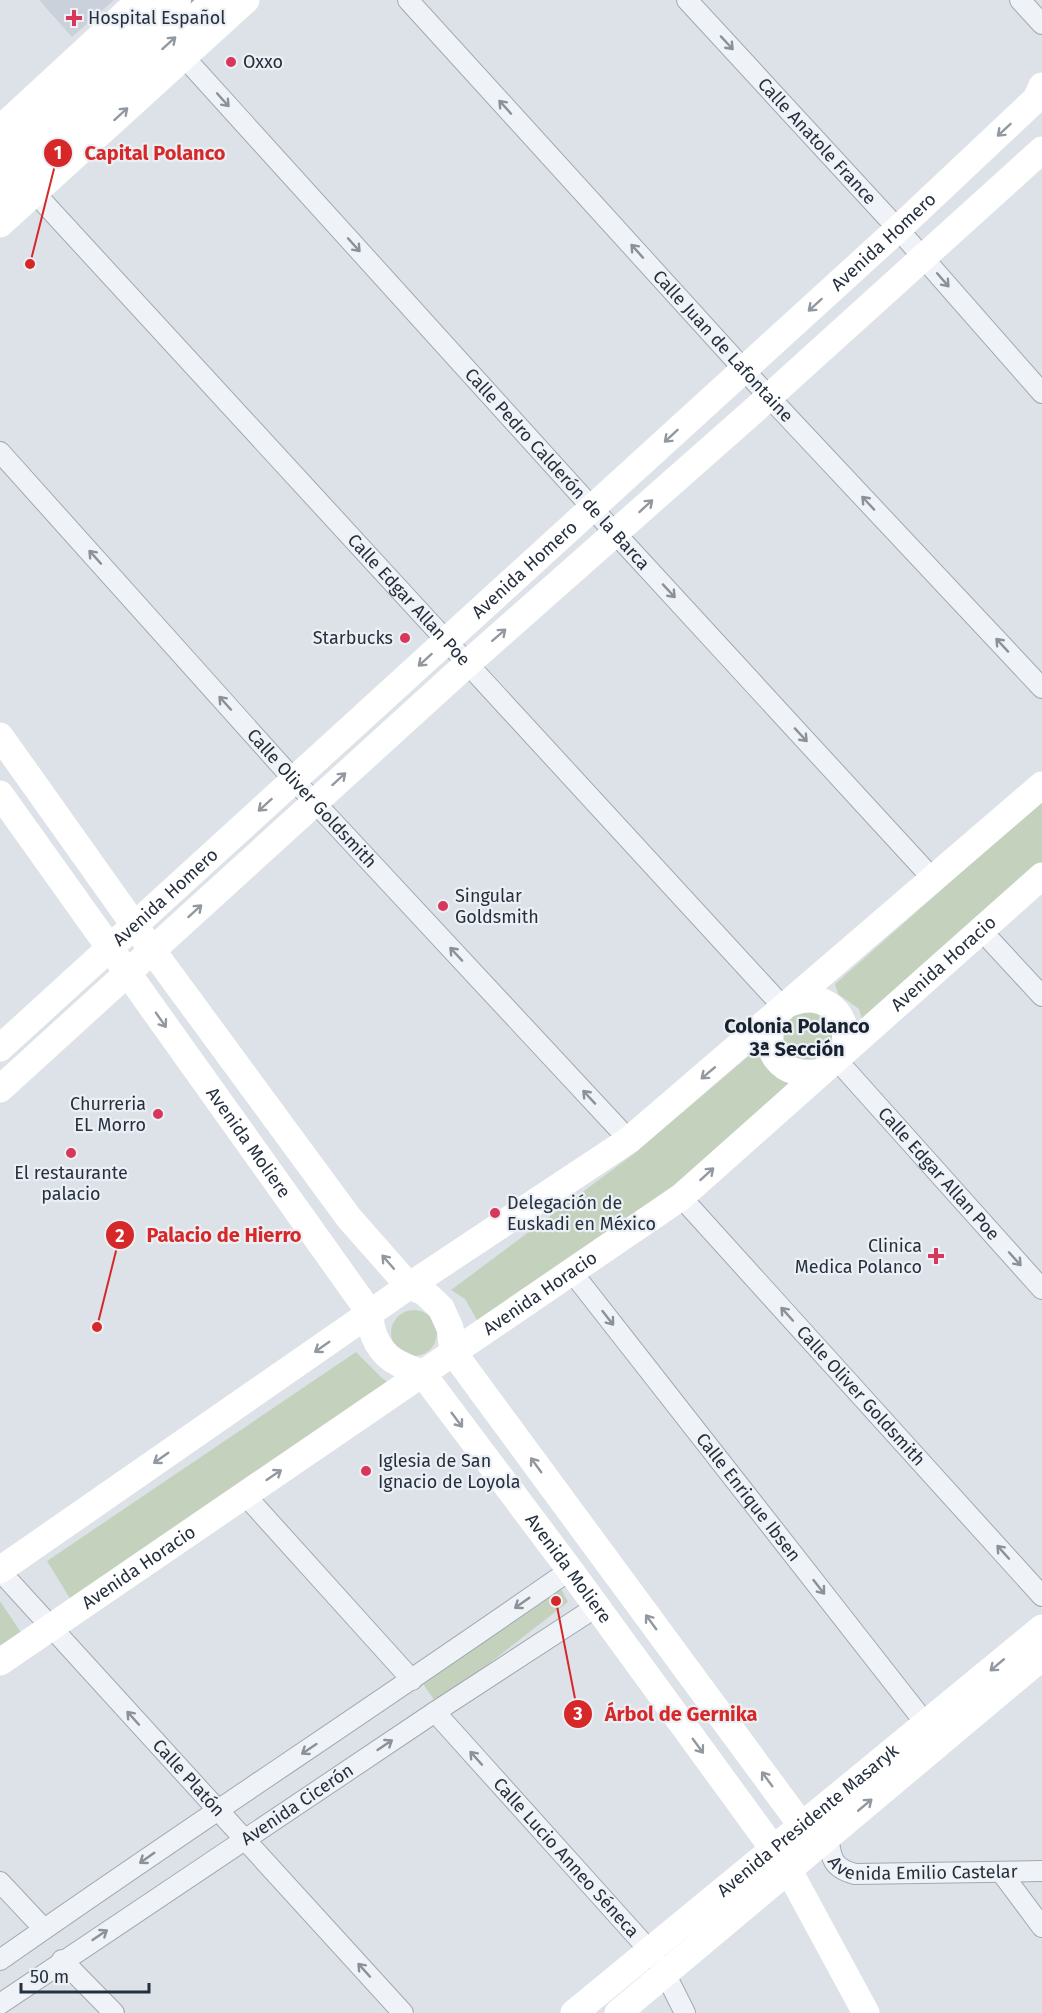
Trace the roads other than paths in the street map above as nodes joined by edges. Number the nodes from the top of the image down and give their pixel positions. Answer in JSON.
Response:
{"nodes":[{"id":1,"x":140,"y":0,"type":"edge"},
{"id":2,"x":176,"y":0,"type":"edge"},
{"id":3,"x":217,"y":0,"type":"edge"},
{"id":4,"x":246,"y":0,"type":"edge"},
{"id":5,"x":408,"y":0,"type":"edge"},
{"id":6,"x":687,"y":0,"type":"edge"},
{"id":7,"x":1020,"y":0,"type":"edge"},
{"id":8,"x":1042,"y":24,"type":"edge"},
{"id":9,"x":184,"y":57,"type":"junction"},
{"id":10,"x":1040,"y":99,"type":"edge"},
{"id":11,"x":0,"y":129,"type":"edge"},
{"id":12,"x":1042,"y":150,"type":"edge"},
{"id":13,"x":0,"y":159,"type":"edge"},
{"id":14,"x":34,"y":192,"type":"junction"},
{"id":15,"x":0,"y":194,"type":"edge"},
{"id":16,"x":0,"y":224,"type":"edge"},
{"id":17,"x":898,"y":229,"type":"junction"},
{"id":18,"x":922,"y":257,"type":"junction"},
{"id":19,"x":744,"y":369,"type":"junction"},
{"id":20,"x":1042,"y":393,"type":"edge"},
{"id":21,"x":769,"y":397,"type":"junction"},
{"id":22,"x":0,"y":452,"type":"edge"},
{"id":23,"x":593,"y":508,"type":"junction"},
{"id":24,"x":615,"y":533,"type":"junction"},
{"id":25,"x":447,"y":640,"type":"junction"},
{"id":26,"x":467,"y":664,"type":"junction"},
{"id":27,"x":1042,"y":688,"type":"edge"},
{"id":28,"x":0,"y":736,"type":"edge"},
{"id":29,"x":294,"y":780,"type":"junction"},
{"id":30,"x":1042,"y":785,"type":"edge"},
{"id":31,"x":0,"y":794,"type":"edge"},
{"id":32,"x":314,"y":802,"type":"junction"},
{"id":33,"x":1042,"y":876,"type":"edge"},
{"id":34,"x":933,"y":879,"type":"junction"},
{"id":35,"x":134,"y":925,"type":"junction"},
{"id":36,"x":981,"y":930,"type":"junction"},
{"id":37,"x":110,"y":947,"type":"junction"},
{"id":38,"x":152,"y":950,"type":"junction"},
{"id":39,"x":127,"y":973,"type":"junction"},
{"id":40,"x":1042,"y":996,"type":"edge"},
{"id":41,"x":783,"y":1008,"type":"junction"},
{"id":42,"x":0,"y":1048,"type":"edge"},
{"id":43,"x":834,"y":1061,"type":"junction"},
{"id":44,"x":0,"y":1089,"type":"edge"},
{"id":45,"x":629,"y":1140,"type":"junction"},
{"id":46,"x":681,"y":1197,"type":"junction"},
{"id":47,"x":572,"y":1272,"type":"junction"},
{"id":48,"x":409,"y":1286,"type":"junction"},
{"id":49,"x":1042,"y":1289,"type":"edge"},
{"id":50,"x":370,"y":1313,"type":"junction"},
{"id":51,"x":453,"y":1352,"type":"junction"},
{"id":52,"x":422,"y":1373,"type":"junction"},
{"id":53,"x":245,"y":1495,"type":"junction"},
{"id":54,"x":0,"y":1570,"type":"edge"},
{"id":55,"x":570,"y":1570,"type":"junction"},
{"id":56,"x":1042,"y":1596,"type":"edge"},
{"id":57,"x":596,"y":1607,"type":"junction"},
{"id":58,"x":51,"y":1627,"type":"junction"},
{"id":59,"x":1042,"y":1628,"type":"edge"},
{"id":60,"x":1042,"y":1657,"type":"edge"},
{"id":61,"x":0,"y":1662,"type":"edge"},
{"id":62,"x":412,"y":1680,"type":"junction"},
{"id":63,"x":435,"y":1712,"type":"junction"},
{"id":64,"x":926,"y":1724,"type":"junction"},
{"id":65,"x":217,"y":1810,"type":"junction"},
{"id":66,"x":802,"y":1826,"type":"junction"},
{"id":67,"x":828,"y":1836,"type":"junction"},
{"id":68,"x":244,"y":1839,"type":"junction"},
{"id":69,"x":781,"y":1859,"type":"junction"},
{"id":70,"x":1042,"y":1871,"type":"edge"},
{"id":71,"x":1001,"y":1872,"type":"junction"},
{"id":72,"x":0,"y":1882,"type":"edge"},
{"id":73,"x":1042,"y":1928,"type":"edge"},
{"id":74,"x":44,"y":1929,"type":"junction"},
{"id":75,"x":650,"y":1951,"type":"junction"},
{"id":76,"x":0,"y":1960,"type":"edge"},
{"id":77,"x":62,"y":1960,"type":"junction"},
{"id":78,"x":665,"y":1973,"type":"junction"},
{"id":79,"x":0,"y":2004,"type":"edge"},
{"id":80,"x":114,"y":2013,"type":"edge"},
{"id":81,"x":403,"y":2013,"type":"edge"},
{"id":82,"x":574,"y":2013,"type":"edge"},
{"id":83,"x":618,"y":2013,"type":"edge"},
{"id":84,"x":685,"y":2013,"type":"edge"},
{"id":85,"x":866,"y":2013,"type":"edge"}],
"edges":[{"from":1,"to":11,"type":"street"},
{"from":2,"to":13,"type":"main road"},
{"from":15,"to":3,"type":"main road","one_way":true},
{"from":4,"to":9,"type":"street"},
{"from":19,"to":5,"type":"street","name":"Calle Juan de Lafontaine","one_way":true},
{"from":6,"to":17,"type":"street","name":"Calle Anatole France","one_way":true},
{"from":7,"to":8,"type":"street"},
{"from":14,"to":9,"type":"street","one_way":true},
{"from":9,"to":23,"type":"street","name":"Calle Pedro Calderón de la Barca","one_way":true},
{"from":10,"to":17,"type":"street","name":"Avenida Homero","one_way":true},
{"from":12,"to":18,"type":"street","name":"Avenida Homero"},
{"from":14,"to":16,"type":"street"},
{"from":14,"to":25,"type":"street","name":"Calle Edgar Allan Poe"},
{"from":17,"to":18,"type":"street","name":"Calle Anatole France"},
{"from":17,"to":19,"type":"street","name":"Avenida Homero","one_way":true},
{"from":18,"to":20,"type":"street","name":"Calle Anatole France","one_way":true},
{"from":18,"to":21,"type":"street","name":"Avenida Homero"},
{"from":19,"to":21,"type":"street","name":"Calle Juan de Lafontaine"},
{"from":19,"to":23,"type":"street","name":"Avenida Homero","one_way":true},
{"from":24,"to":21,"type":"street","name":"Avenida Homero","one_way":true},
{"from":27,"to":21,"type":"street","name":"Calle Juan de Lafontaine","one_way":true},
{"from":29,"to":22,"type":"street","name":"Calle Oliver Goldsmith","one_way":true},
{"from":23,"to":24,"type":"street","name":"Calle Pedro Calderón de la Barca"},
{"from":23,"to":25,"type":"street","name":"Avenida Homero"},
{"from":26,"to":24,"type":"street","name":"Avenida Homero","one_way":true},
{"from":24,"to":34,"type":"street","name":"Calle Pedro Calderón de la Barca","one_way":true},
{"from":25,"to":26,"type":"street","name":"Calle Edgar Allan Poe"},
{"from":25,"to":29,"type":"street","name":"Avenida Homero","one_way":true},
{"from":32,"to":26,"type":"street","name":"Avenida Homero","one_way":true},
{"from":26,"to":41,"type":"street","name":"Calle Edgar Allan Poe"},
{"from":28,"to":35,"type":"street","name":"Avenida Moliere"},
{"from":29,"to":32,"type":"street","name":"Calle Oliver Goldsmith"},
{"from":29,"to":35,"type":"street","name":"Avenida Homero","one_way":true},
{"from":30,"to":34,"type":"street"},
{"from":31,"to":37,"type":"street","name":"Avenida Moliere"},
{"from":38,"to":32,"type":"street","name":"Avenida Homero","one_way":true},
{"from":45,"to":32,"type":"street","name":"Calle Oliver Goldsmith","one_way":true},
{"from":33,"to":36,"type":"street","name":"Avenida Horacio"},
{"from":34,"to":41,"type":"street"},
{"from":35,"to":37,"type":"street","name":"Avenida Homero"},
{"from":35,"to":38,"type":"street","name":"Avenida Moliere"},
{"from":36,"to":40,"type":"street"},
{"from":36,"to":43,"type":"street","name":"Avenida Horacio"},
{"from":37,"to":39,"type":"street","name":"Avenida Moliere"},
{"from":37,"to":42,"type":"street","name":"Avenida Homero"},
{"from":38,"to":39,"type":"street","name":"Avenida Homero"},
{"from":48,"to":38,"type":"street","name":"Avenida Moliere","one_way":true},
{"from":39,"to":44,"type":"street","name":"Avenida Homero"},
{"from":39,"to":50,"type":"street","name":"Avenida Moliere","one_way":true},
{"from":41,"to":43,"type":"street"},
{"from":41,"to":43,"type":"street"},
{"from":41,"to":45,"type":"street","one_way":true},
{"from":46,"to":43,"type":"street","name":"Avenida Horacio","one_way":true},
{"from":43,"to":49,"type":"street","name":"Calle Edgar Allan Poe","one_way":true},
{"from":45,"to":48,"type":"street"},
{"from":46,"to":47,"type":"street","name":"Avenida Horacio"},
{"from":56,"to":46,"type":"street","name":"Calle Oliver Goldsmith","one_way":true},
{"from":47,"to":51,"type":"street","name":"Avenida Horacio"},
{"from":47,"to":64,"type":"street","name":"Calle Enrique Ibsen","one_way":true},
{"from":48,"to":50,"type":"street"},
{"from":48,"to":51,"type":"street","name":"Avenida Moliere"},
{"from":50,"to":52,"type":"street","name":"Avenida Moliere"},
{"from":50,"to":54,"type":"street","one_way":true},
{"from":51,"to":52,"type":"street","name":"Avenida Horacio"},
{"from":66,"to":51,"type":"street","name":"Avenida Moliere","one_way":true},
{"from":53,"to":52,"type":"street","name":"Avenida Horacio","one_way":true},
{"from":52,"to":55,"type":"street","name":"Avenida Moliere","one_way":true},
{"from":53,"to":58,"type":"street","name":"Avenida Horacio"},
{"from":53,"to":62,"type":"street"},
{"from":54,"to":58,"type":"street","name":"Calle Platón"},
{"from":55,"to":57,"type":"street","name":"Avenida Moliere"},
{"from":55,"to":62,"type":"street","one_way":true},
{"from":57,"to":63,"type":"street","name":"Avenida Cicerón"},
{"from":57,"to":69,"type":"street","name":"Avenida Moliere","one_way":true},
{"from":58,"to":61,"type":"street","name":"Avenida Horacio"},
{"from":65,"to":58,"type":"street","name":"Calle Platón","one_way":true},
{"from":59,"to":64,"type":"street","name":"Avenida Presidente Masaryk","one_way":true},
{"from":67,"to":60,"type":"street","name":"Avenida Presidente Masaryk","one_way":true},
{"from":62,"to":65,"type":"street","one_way":true},
{"from":68,"to":63,"type":"street","name":"Avenida Cicerón","one_way":true},
{"from":75,"to":63,"type":"street","name":"Calle Lucio Anneo Séneca","one_way":true},
{"from":64,"to":66,"type":"street","name":"Avenida Presidente Masaryk"},
{"from":65,"to":68,"type":"street","name":"Calle Platón"},
{"from":65,"to":74,"type":"street","one_way":true},
{"from":66,"to":69,"type":"street","name":"Avenida Presidente Masaryk"},
{"from":67,"to":69,"type":"street","name":"Avenida Presidente Masaryk"},
{"from":67,"to":71,"type":"street","name":"Avenida Emilio Castelar"},
{"from":77,"to":68,"type":"street","name":"Avenida Cicerón","one_way":true},
{"from":81,"to":68,"type":"street","name":"Calle Platón","one_way":true},
{"from":69,"to":75,"type":"street","name":"Avenida Presidente Masaryk"},
{"from":69,"to":78,"type":"street","name":"Avenida Presidente Masaryk"},
{"from":69,"to":85,"type":"street","name":"Avenida Moliere"},
{"from":70,"to":71,"type":"street","name":"Avenida Emilio Castelar"},
{"from":71,"to":73,"type":"street"},
{"from":72,"to":74,"type":"street"},
{"from":74,"to":76,"type":"street"},
{"from":75,"to":78,"type":"street","name":"Calle Lucio Anneo Séneca"},
{"from":75,"to":82,"type":"street","name":"Avenida Presidente Masaryk"},
{"from":77,"to":79,"type":"street","name":"Avenida Cicerón"},
{"from":77,"to":80,"type":"street"},
{"from":78,"to":83,"type":"street","name":"Avenida Presidente Masaryk"},
{"from":78,"to":84,"type":"street","name":"Calle Lucio Anneo Séneca"}]}
